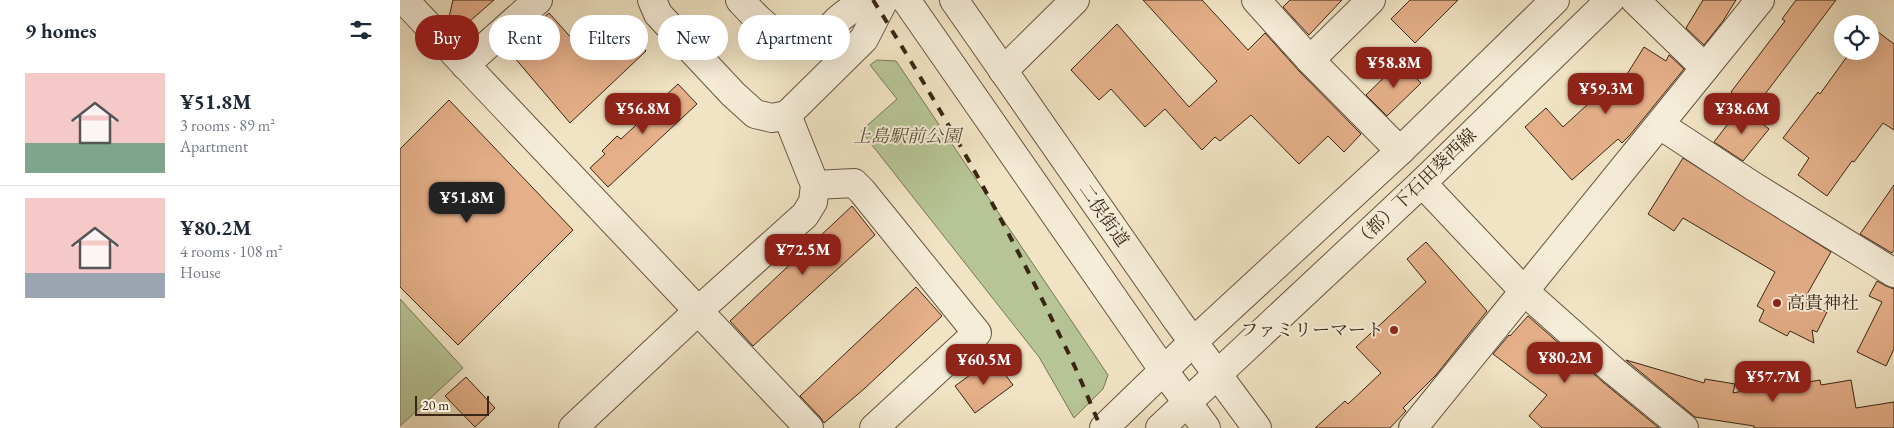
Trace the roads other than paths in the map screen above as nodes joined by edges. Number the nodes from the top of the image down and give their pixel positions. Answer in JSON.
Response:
{"nodes":[{"id":1,"x":404,"y":0,"type":"edge"},
{"id":2,"x":538,"y":0,"type":"edge"},
{"id":3,"x":652,"y":0,"type":"edge"},
{"id":4,"x":740,"y":0,"type":"edge"},
{"id":5,"x":866,"y":0,"type":"edge"},
{"id":6,"x":884,"y":0,"type":"edge"},
{"id":7,"x":906,"y":0,"type":"edge"},
{"id":8,"x":954,"y":0,"type":"edge"},
{"id":9,"x":1075,"y":0,"type":"edge"},
{"id":10,"x":1256,"y":0,"type":"edge"},
{"id":11,"x":1371,"y":0,"type":"edge"},
{"id":12,"x":1555,"y":0,"type":"edge"},
{"id":13,"x":1610,"y":0,"type":"edge"},
{"id":14,"x":1635,"y":0,"type":"edge"},
{"id":15,"x":1760,"y":0,"type":"edge"},
{"id":16,"x":1310,"y":60,"type":"junction"},
{"id":17,"x":465,"y":65,"type":"junction"},
{"id":18,"x":1705,"y":68,"type":"junction"},
{"id":19,"x":1003,"y":71,"type":"junction"},
{"id":20,"x":787,"y":115,"type":"junction"},
{"id":21,"x":1660,"y":125,"type":"junction"},
{"id":22,"x":1400,"y":151,"type":"junction"},
{"id":23,"x":1422,"y":183,"type":"junction"},
{"id":24,"x":815,"y":185,"type":"junction"},
{"id":25,"x":1894,"y":273,"type":"edge"},
{"id":26,"x":1524,"y":291,"type":"junction"},
{"id":27,"x":699,"y":310,"type":"junction"},
{"id":28,"x":1194,"y":341,"type":"junction"},
{"id":29,"x":1164,"y":371,"type":"junction"},
{"id":30,"x":1218,"y":374,"type":"junction"},
{"id":31,"x":1187,"y":403,"type":"junction"},
{"id":32,"x":574,"y":428,"type":"edge"},
{"id":33,"x":809,"y":428,"type":"edge"},
{"id":34,"x":874,"y":428,"type":"edge"},
{"id":35,"x":1104,"y":428,"type":"edge"},
{"id":36,"x":1160,"y":428,"type":"edge"},
{"id":37,"x":1206,"y":428,"type":"edge"},
{"id":38,"x":1257,"y":428,"type":"edge"},
{"id":39,"x":1414,"y":428,"type":"edge"},
{"id":40,"x":1684,"y":428,"type":"edge"}],
"edges":[{"from":1,"to":17,"type":"street"},
{"from":2,"to":17,"type":"street"},
{"from":3,"to":20,"type":"street"},
{"from":4,"to":5,"type":"street"},
{"from":6,"to":20,"type":"street"},
{"from":7,"to":29,"type":"street"},
{"from":8,"to":19,"type":"street","name":"二俣街道"},
{"from":9,"to":19,"type":"street"},
{"from":10,"to":16,"type":"street"},
{"from":11,"to":16,"type":"street"},
{"from":12,"to":22,"type":"street","name":"（都）下石田葵西線"},
{"from":13,"to":23,"type":"street","name":"（都）下石田葵西線"},
{"from":14,"to":18,"type":"street"},
{"from":15,"to":18,"type":"street"},
{"from":16,"to":22,"type":"street"},
{"from":17,"to":27,"type":"street"},
{"from":18,"to":21,"type":"street"},
{"from":19,"to":28,"type":"street","name":"二俣街道"},
{"from":20,"to":24,"type":"street"},
{"from":21,"to":25,"type":"street"},
{"from":21,"to":26,"type":"street"},
{"from":22,"to":28,"type":"street","name":"（都）下石田葵西線"},
{"from":23,"to":26,"type":"street"},
{"from":23,"to":30,"type":"street","name":"（都）下石田葵西線"},
{"from":24,"to":27,"type":"street"},
{"from":24,"to":34,"type":"street"},
{"from":26,"to":39,"type":"street"},
{"from":26,"to":40,"type":"street"},
{"from":27,"to":32,"type":"street"},
{"from":27,"to":33,"type":"street"},
{"from":28,"to":29,"type":"street","name":"（都）下石田葵西線"},
{"from":28,"to":30,"type":"street","name":"二俣街道"},
{"from":29,"to":31,"type":"street"},
{"from":29,"to":35,"type":"street"},
{"from":30,"to":31,"type":"street","name":"（都）下石田葵西線"},
{"from":30,"to":38,"type":"street","name":"二俣街道"},
{"from":31,"to":36,"type":"street"},
{"from":31,"to":37,"type":"street"}]}
